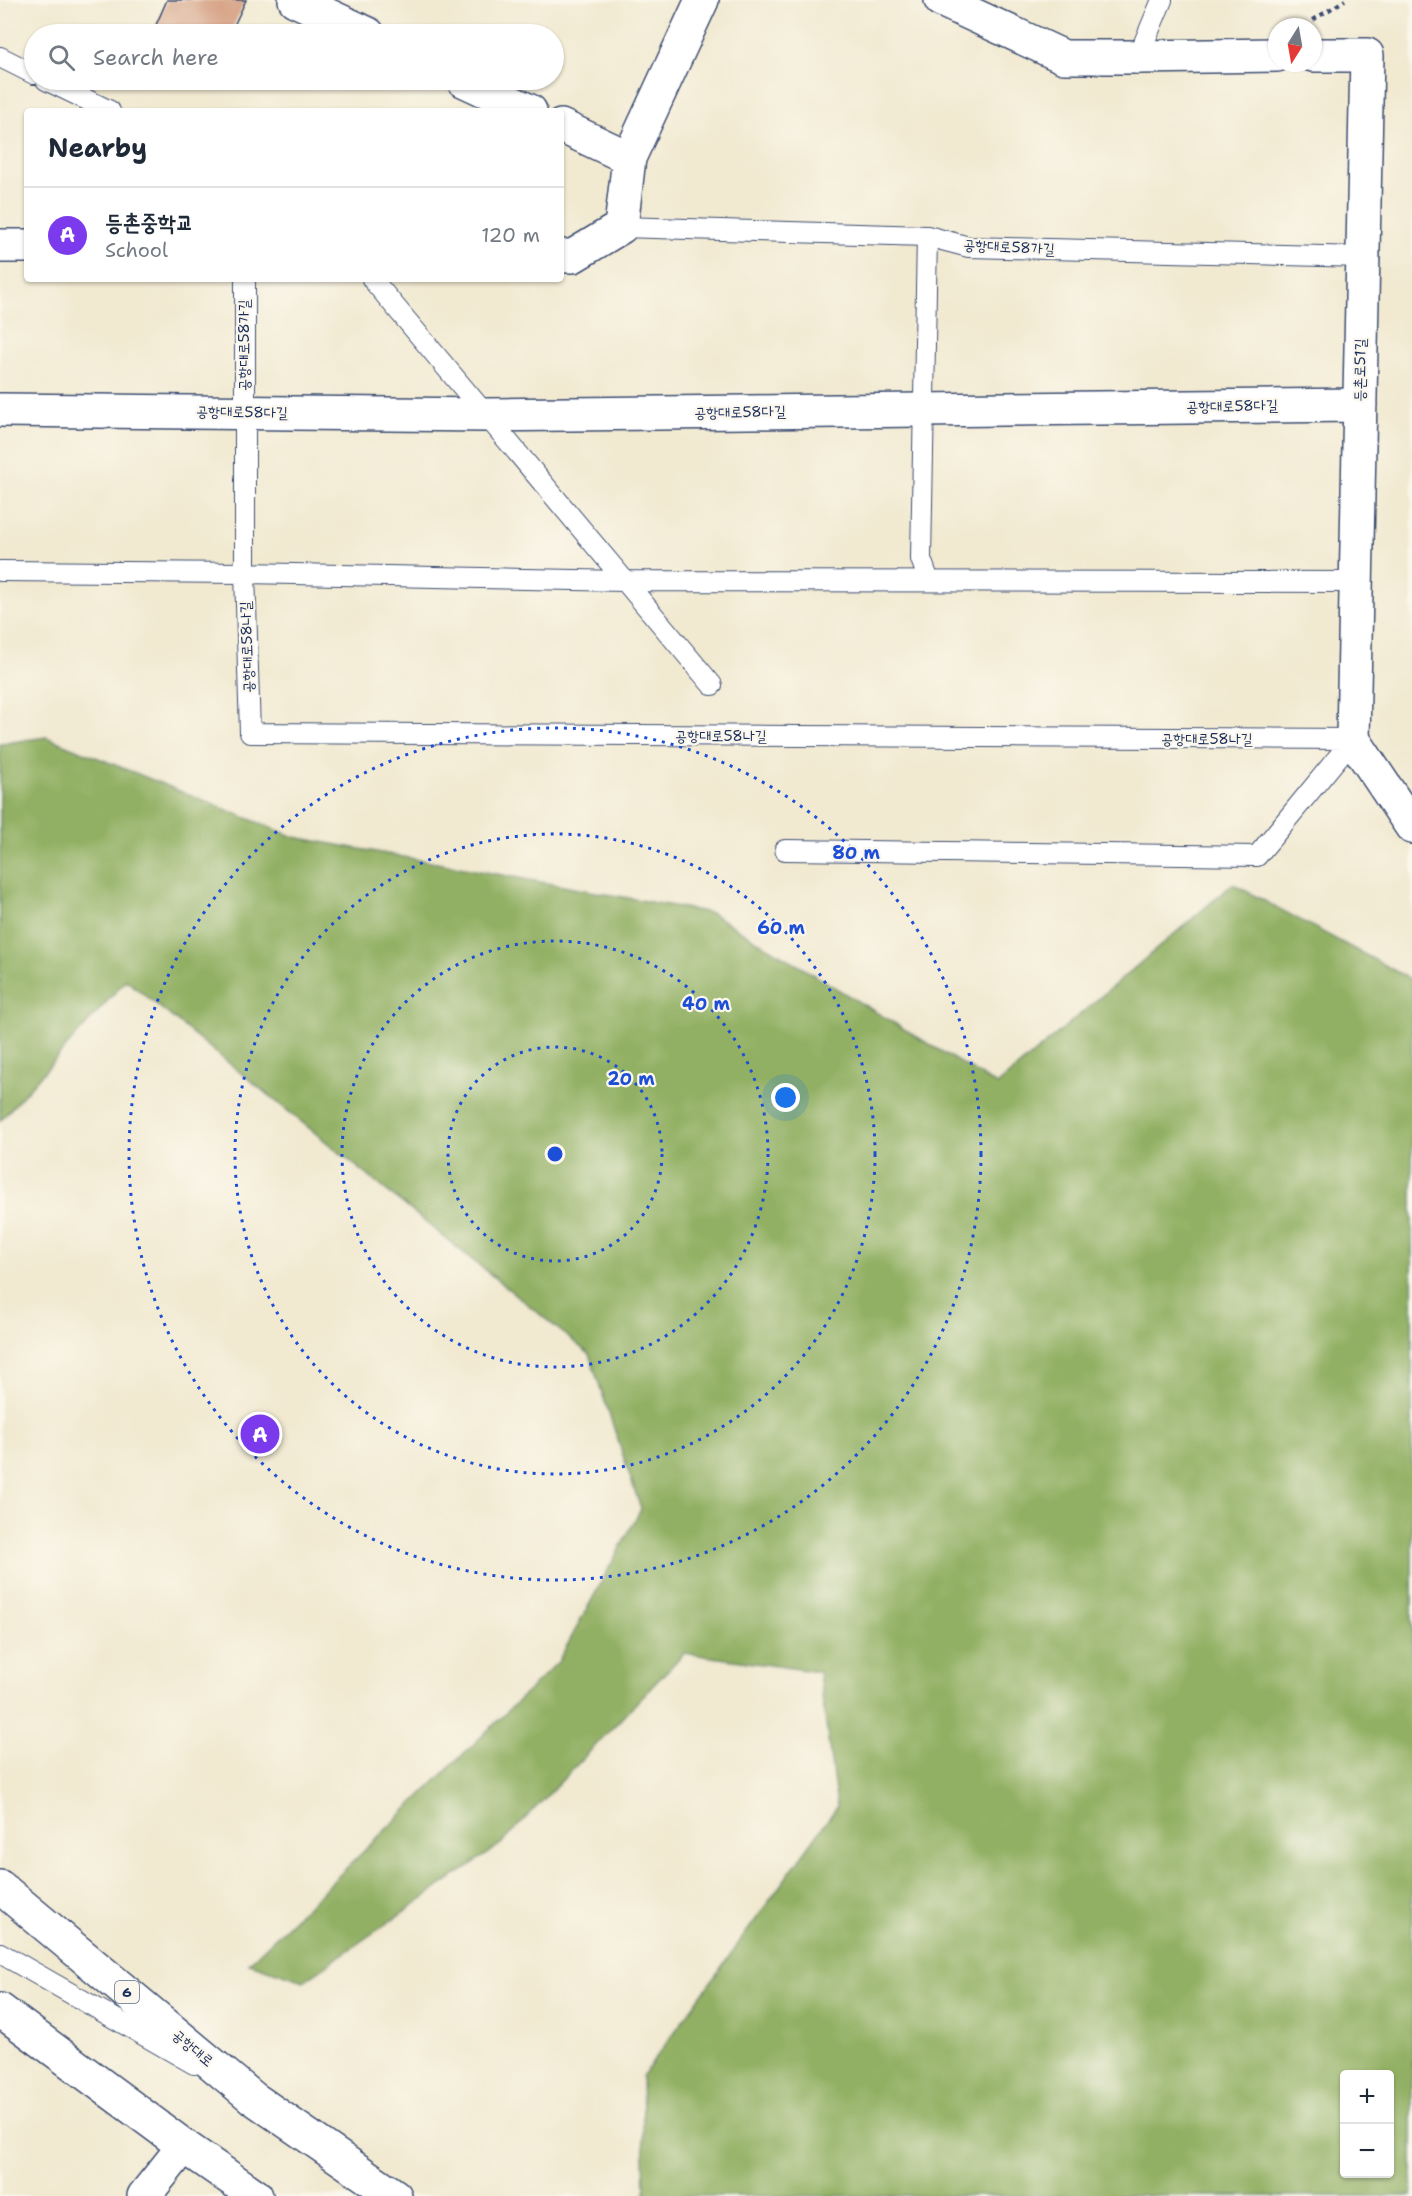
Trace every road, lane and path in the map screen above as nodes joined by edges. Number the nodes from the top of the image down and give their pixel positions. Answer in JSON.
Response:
{"nodes":[{"id":1,"x":294,"y":0,"type":"edge"},
{"id":2,"x":702,"y":0,"type":"edge"},
{"id":3,"x":941,"y":0,"type":"edge"},
{"id":4,"x":1162,"y":0,"type":"edge"},
{"id":5,"x":1345,"y":0,"type":"edge"},
{"id":6,"x":1315,"y":18,"type":"edge"},
{"id":7,"x":346,"y":24,"type":"edge"},
{"id":8,"x":1268,"y":55,"type":"edge"},
{"id":9,"x":1322,"y":55,"type":"edge"},
{"id":10,"x":0,"y":57,"type":"edge"},
{"id":11,"x":1138,"y":57,"type":"junction"},
{"id":12,"x":24,"y":69,"type":"edge"},
{"id":13,"x":67,"y":90,"type":"edge"},
{"id":14,"x":485,"y":90,"type":"edge"},
{"id":15,"x":105,"y":108,"type":"edge"},
{"id":16,"x":524,"y":108,"type":"edge"},
{"id":17,"x":564,"y":127,"type":"edge"},
{"id":18,"x":629,"y":158,"type":"junction"},
{"id":19,"x":621,"y":227,"type":"junction"},
{"id":20,"x":927,"y":236,"type":"junction"},
{"id":21,"x":0,"y":246,"type":"edge"},
{"id":22,"x":24,"y":246,"type":"edge"},
{"id":23,"x":564,"y":256,"type":"edge"},
{"id":24,"x":1363,"y":257,"type":"junction"},
{"id":25,"x":244,"y":282,"type":"edge"},
{"id":26,"x":374,"y":282,"type":"edge"},
{"id":27,"x":1360,"y":405,"type":"junction"},
{"id":28,"x":0,"y":410,"type":"edge"},
{"id":29,"x":924,"y":410,"type":"junction"},
{"id":30,"x":244,"y":412,"type":"junction"},
{"id":31,"x":485,"y":415,"type":"junction"},
{"id":32,"x":0,"y":571,"type":"edge"},
{"id":33,"x":245,"y":573,"type":"junction"},
{"id":34,"x":929,"y":580,"type":"junction"},
{"id":35,"x":624,"y":581,"type":"junction"},
{"id":36,"x":1356,"y":582,"type":"junction"},
{"id":37,"x":712,"y":685,"type":"dead end"},
{"id":38,"x":1353,"y":739,"type":"junction"},
{"id":39,"x":1412,"y":827,"type":"edge"},
{"id":40,"x":785,"y":850,"type":"dead end"},
{"id":41,"x":0,"y":1887,"type":"edge"},
{"id":42,"x":0,"y":1953,"type":"edge"},
{"id":43,"x":0,"y":2010,"type":"edge"},
{"id":44,"x":254,"y":2098,"type":"junction"},
{"id":45,"x":184,"y":2146,"type":"junction"},
{"id":46,"x":144,"y":2196,"type":"edge"},
{"id":47,"x":256,"y":2196,"type":"edge"},
{"id":48,"x":395,"y":2196,"type":"edge"}],
"edges":[{"from":1,"to":7,"type":"street"},
{"from":2,"to":18,"type":"street"},
{"from":3,"to":11,"type":"street"},
{"from":4,"to":11,"type":"lane"},
{"from":5,"to":6,"type":"path"},
{"from":8,"to":11,"type":"street"},
{"from":9,"to":24,"type":"street","name":"등촌로51길"},
{"from":10,"to":12,"type":"lane"},
{"from":13,"to":15,"type":"lane"},
{"from":14,"to":16,"type":"street"},
{"from":17,"to":18,"type":"street"},
{"from":18,"to":19,"type":"street"},
{"from":19,"to":20,"type":"lane","name":"공항대로58가길"},
{"from":19,"to":23,"type":"street"},
{"from":20,"to":24,"type":"lane","name":"공항대로58가길"},
{"from":20,"to":29,"type":"lane"},
{"from":21,"to":22,"type":"street"},
{"from":24,"to":27,"type":"street","name":"등촌로51길"},
{"from":25,"to":30,"type":"lane","name":"공항대로58가길"},
{"from":26,"to":31,"type":"lane"},
{"from":27,"to":29,"type":"street","name":"공항대로58다길"},
{"from":27,"to":36,"type":"street","name":"등촌로51길"},
{"from":28,"to":30,"type":"street","name":"공항대로58다길"},
{"from":29,"to":31,"type":"street","name":"공항대로58다길"},
{"from":29,"to":34,"type":"lane"},
{"from":30,"to":31,"type":"street","name":"공항대로58다길"},
{"from":30,"to":33,"type":"lane","name":"공항대로58나길"},
{"from":31,"to":35,"type":"lane"},
{"from":32,"to":33,"type":"lane"},
{"from":33,"to":35,"type":"lane"},
{"from":33,"to":38,"type":"lane","name":"공항대로58나길"},
{"from":34,"to":35,"type":"lane"},
{"from":34,"to":36,"type":"lane"},
{"from":35,"to":37,"type":"lane"},
{"from":36,"to":38,"type":"street","name":"등촌로51길"},
{"from":38,"to":39,"type":"street"},
{"from":38,"to":40,"type":"lane"},
{"from":41,"to":44,"type":"street","name":"공항대로","number":"6"},
{"from":42,"to":44,"type":"lane"},
{"from":43,"to":45,"type":"street"},
{"from":44,"to":48,"type":"street","name":"공항대로","number":"6"},
{"from":45,"to":46,"type":"street"},
{"from":45,"to":47,"type":"street"}]}
